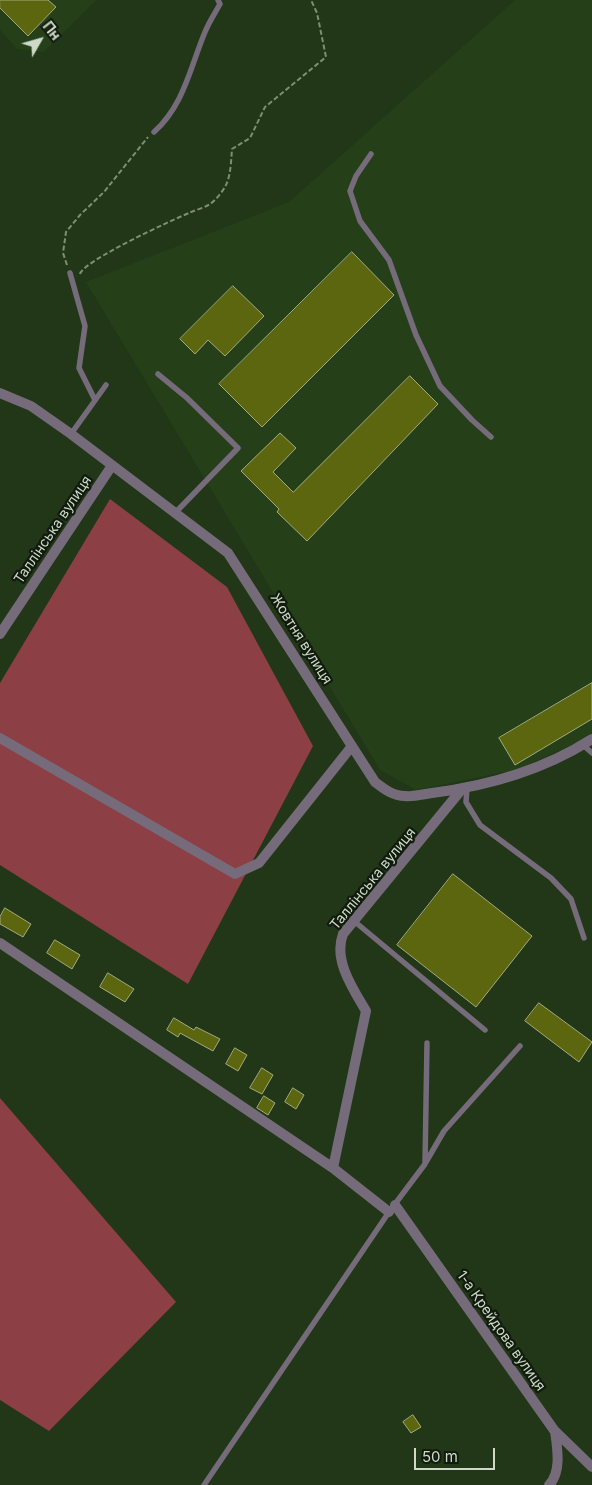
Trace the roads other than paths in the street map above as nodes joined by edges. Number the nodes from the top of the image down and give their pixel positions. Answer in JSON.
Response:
{"nodes":[{"id":1,"x":220,"y":1,"type":"edge"},
{"id":2,"x":154,"y":132,"type":"road end"},
{"id":3,"x":371,"y":154,"type":"dead end"},
{"id":4,"x":70,"y":273,"type":"road end"},
{"id":5,"x":158,"y":374,"type":"dead end"},
{"id":6,"x":106,"y":385,"type":"dead end"},
{"id":7,"x":0,"y":393,"type":"edge"},
{"id":8,"x":95,"y":400,"type":"junction"},
{"id":9,"x":71,"y":434,"type":"junction"},
{"id":10,"x":491,"y":437,"type":"dead end"},
{"id":11,"x":111,"y":467,"type":"junction"},
{"id":12,"x":175,"y":514,"type":"junction"},
{"id":13,"x":0,"y":634,"type":"edge"},
{"id":14,"x":0,"y":738,"type":"edge"},
{"id":15,"x":592,"y":739,"type":"edge"},
{"id":16,"x":583,"y":745,"type":"junction"},
{"id":17,"x":352,"y":746,"type":"junction"},
{"id":18,"x":592,"y":753,"type":"edge"},
{"id":19,"x":465,"y":788,"type":"junction"},
{"id":20,"x":354,"y":921,"type":"junction"},
{"id":21,"x":584,"y":938,"type":"dead end"},
{"id":22,"x":0,"y":943,"type":"edge"},
{"id":23,"x":485,"y":1030,"type":"dead end"},
{"id":24,"x":427,"y":1043,"type":"dead end"},
{"id":25,"x":520,"y":1046,"type":"dead end"},
{"id":26,"x":425,"y":1164,"type":"junction"},
{"id":27,"x":333,"y":1168,"type":"junction"},
{"id":28,"x":392,"y":1209,"type":"junction"},
{"id":29,"x":554,"y":1430,"type":"junction"},
{"id":30,"x":592,"y":1467,"type":"edge"},
{"id":31,"x":204,"y":1485,"type":"edge"},
{"id":32,"x":549,"y":1485,"type":"edge"}],
"edges":[{"from":1,"to":2,"type":"lane"},
{"from":3,"to":10,"type":"lane"},
{"from":4,"to":8,"type":"lane"},
{"from":5,"to":12,"type":"lane"},
{"from":6,"to":8,"type":"lane"},
{"from":7,"to":9,"type":"street","name":"Жовтня вулиця"},
{"from":8,"to":9,"type":"lane"},
{"from":9,"to":11,"type":"street","name":"Жовтня вулиця"},
{"from":11,"to":12,"type":"street","name":"Жовтня вулиця"},
{"from":11,"to":13,"type":"street","name":"Таллінська вулиця"},
{"from":12,"to":17,"type":"street","name":"Жовтня вулиця"},
{"from":14,"to":17,"type":"street"},
{"from":15,"to":16,"type":"street","name":"Жовтня вулиця"},
{"from":16,"to":18,"type":"lane"},
{"from":16,"to":19,"type":"street","name":"Жовтня вулиця"},
{"from":17,"to":19,"type":"street","name":"Жовтня вулиця"},
{"from":19,"to":20,"type":"street","name":"Таллінська вулиця"},
{"from":19,"to":21,"type":"lane"},
{"from":20,"to":23,"type":"lane"},
{"from":20,"to":27,"type":"street","name":"Таллінська вулиця"},
{"from":22,"to":27,"type":"street"},
{"from":24,"to":26,"type":"lane"},
{"from":25,"to":26,"type":"lane"},
{"from":26,"to":28,"type":"lane"},
{"from":27,"to":28,"type":"street"},
{"from":28,"to":29,"type":"street","name":"1-а Крейдова вулиця"},
{"from":28,"to":31,"type":"lane"},
{"from":29,"to":30,"type":"street","name":"1-а Крейдова вулиця"},
{"from":29,"to":32,"type":"street"}]}
